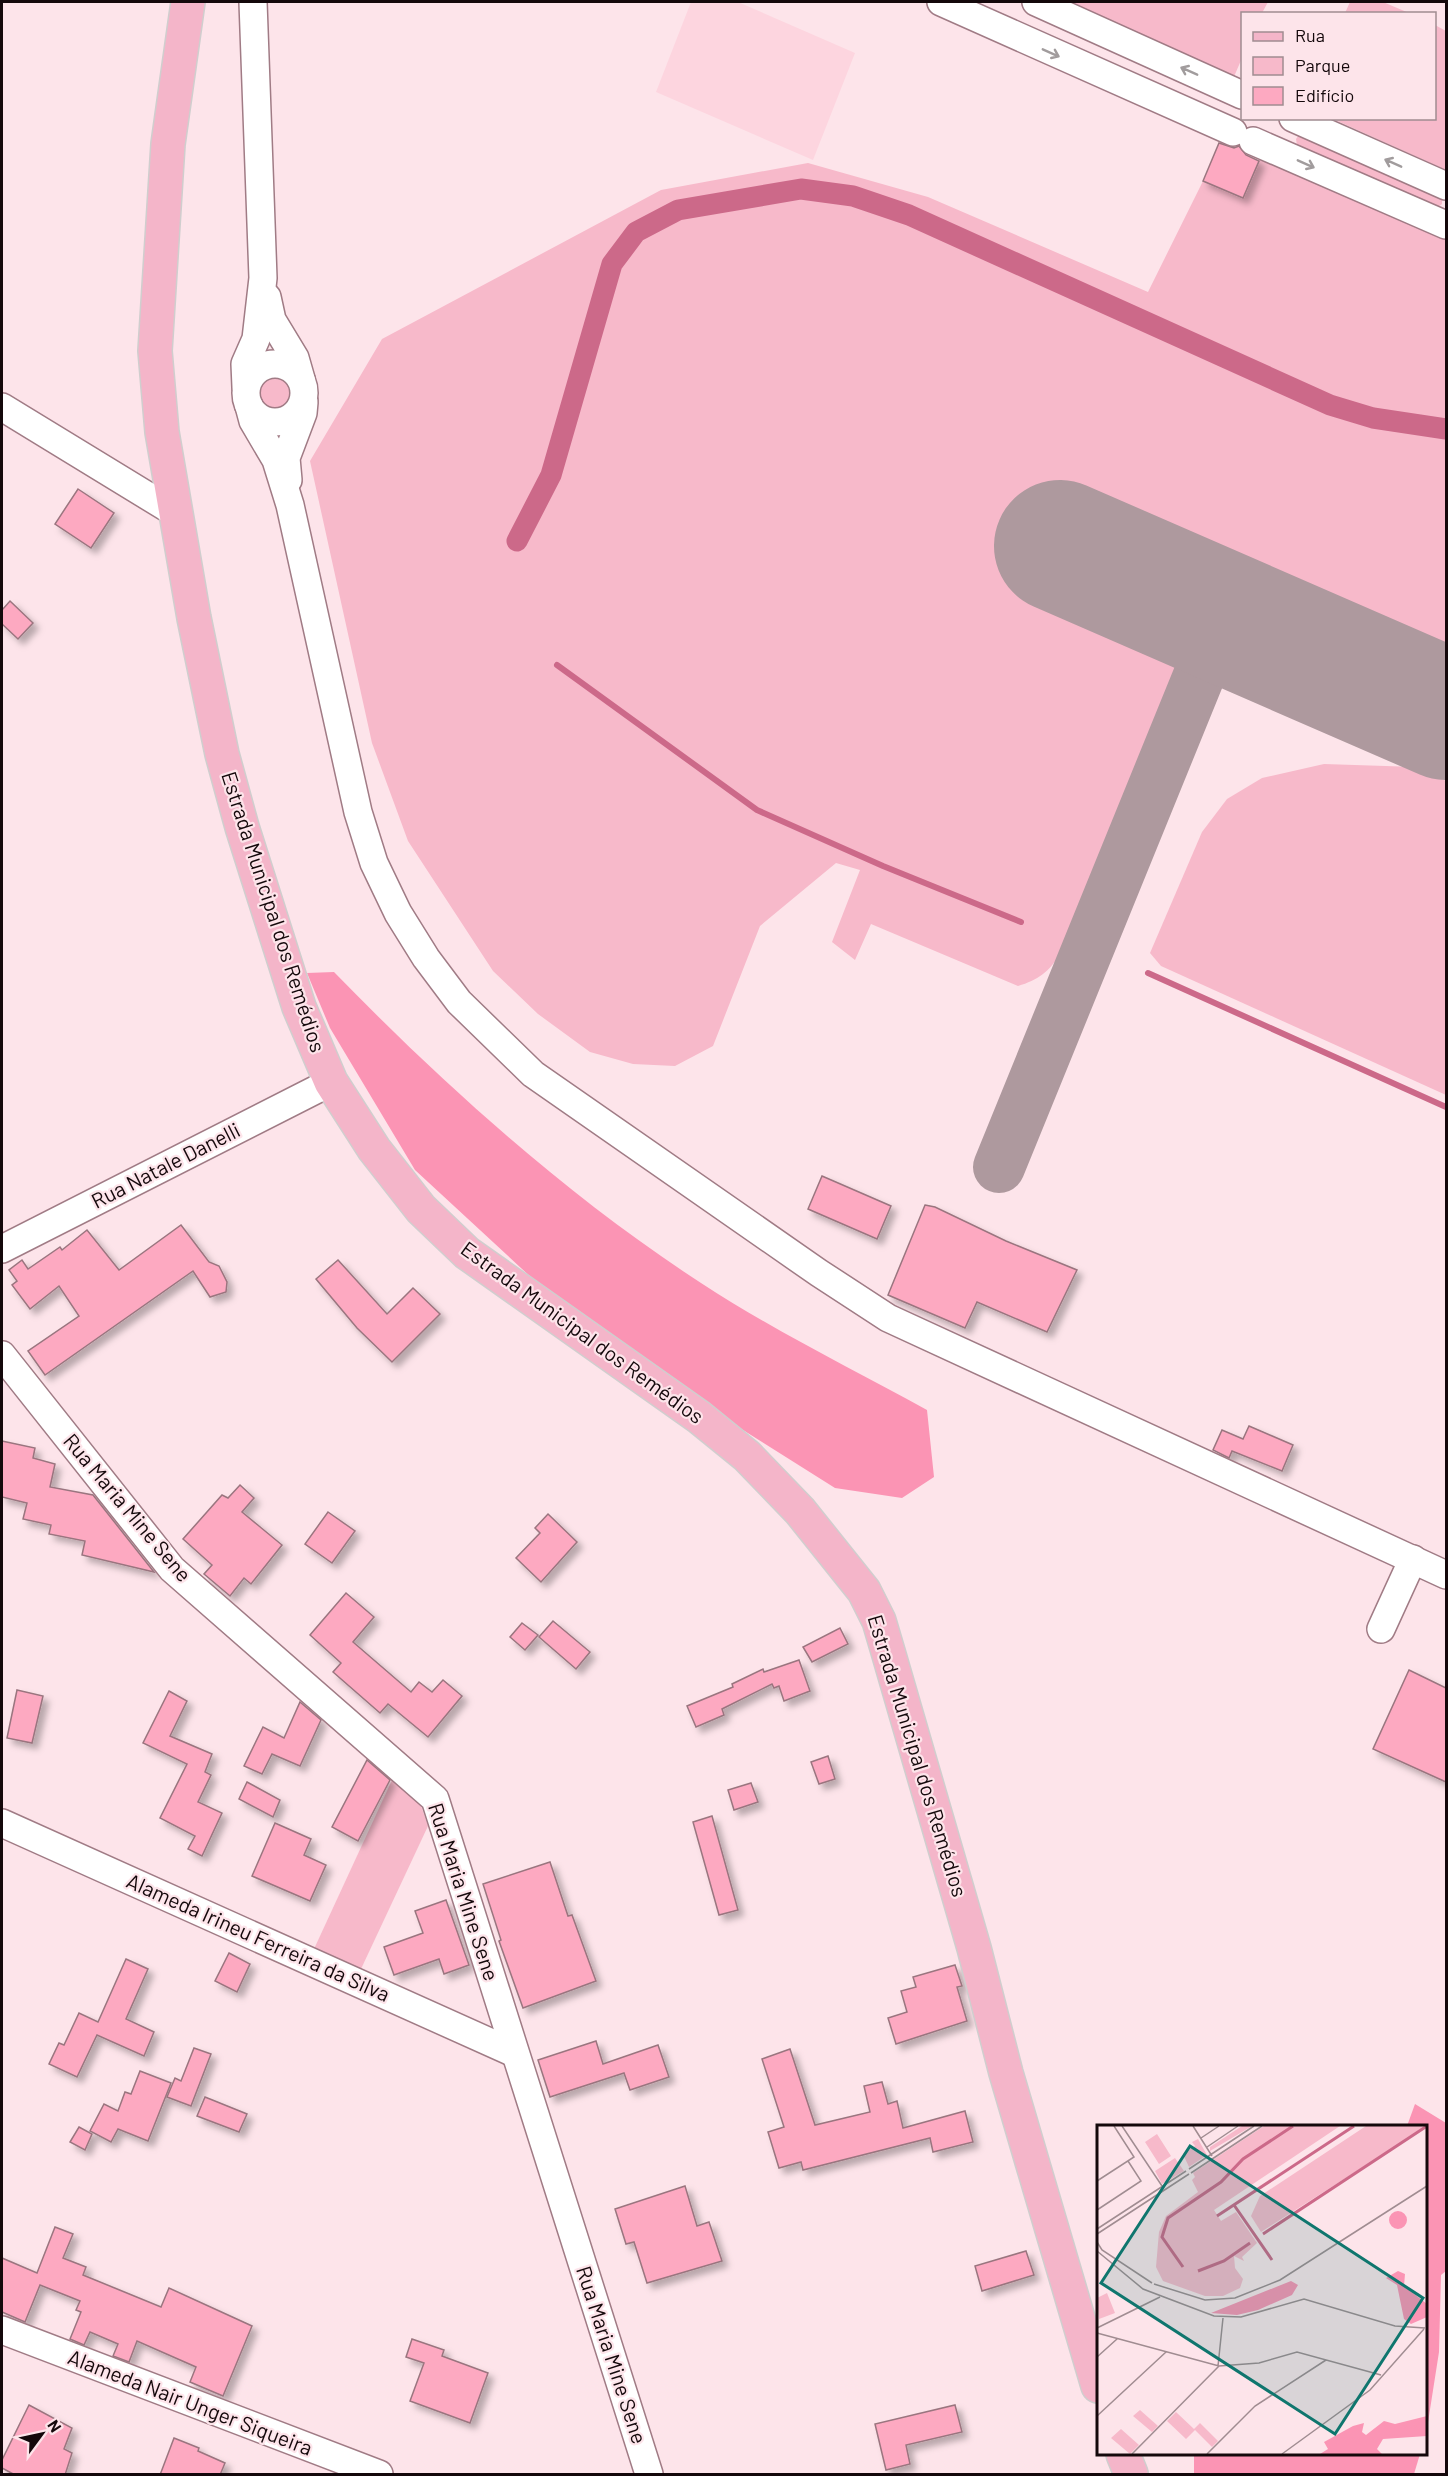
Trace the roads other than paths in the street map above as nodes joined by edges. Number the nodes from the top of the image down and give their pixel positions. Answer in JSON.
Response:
{"nodes":[{"id":1,"x":188,"y":2,"type":"edge"},
{"id":2,"x":253,"y":2,"type":"edge"},
{"id":3,"x":941,"y":2,"type":"edge"},
{"id":4,"x":985,"y":2,"type":"edge"},
{"id":5,"x":1023,"y":2,"type":"edge"},
{"id":6,"x":1036,"y":2,"type":"edge"},
{"id":7,"x":995,"y":28,"type":"junction"},
{"id":8,"x":1241,"y":95,"type":"edge"},
{"id":9,"x":1298,"y":120,"type":"edge"},
{"id":10,"x":1446,"y":186,"type":"edge"},
{"id":11,"x":1446,"y":225,"type":"edge"},
{"id":12,"x":263,"y":278,"type":"junction"},
{"id":13,"x":303,"y":389,"type":"junction"},
{"id":14,"x":247,"y":396,"type":"junction"},
{"id":15,"x":2,"y":407,"type":"edge"},
{"id":16,"x":290,"y":505,"type":"junction"},
{"id":17,"x":174,"y":512,"type":"junction"},
{"id":18,"x":331,"y":1082,"type":"junction"},
{"id":19,"x":2,"y":1249,"type":"edge"},
{"id":20,"x":2,"y":1355,"type":"edge"},
{"id":21,"x":1413,"y":1559,"type":"junction"},
{"id":22,"x":1446,"y":1575,"type":"edge"},
{"id":23,"x":1381,"y":1629,"type":"dead end"},
{"id":24,"x":2,"y":1823,"type":"edge"},
{"id":25,"x":514,"y":2053,"type":"junction"},
{"id":26,"x":2,"y":2330,"type":"edge"},
{"id":27,"x":1097,"y":2383,"type":"edge"},
{"id":28,"x":1123,"y":2455,"type":"edge"},
{"id":29,"x":379,"y":2475,"type":"edge"},
{"id":30,"x":649,"y":2475,"type":"edge"},
{"id":31,"x":1131,"y":2475,"type":"edge"}],
"edges":[{"from":1,"to":17,"type":"main road","name":"Estrada Municipal dos Remédios"},
{"from":2,"to":12,"type":"street"},
{"from":3,"to":7,"type":"street"},
{"from":4,"to":7,"type":"street"},
{"from":5,"to":7,"type":"street"},
{"from":8,"to":6,"type":"street","one_way":true},
{"from":7,"to":11,"type":"street","one_way":true},
{"from":10,"to":9,"type":"street","one_way":true},
{"from":12,"to":13,"type":"street"},
{"from":12,"to":14,"type":"street"},
{"from":13,"to":14,"type":"street"},
{"from":13,"to":14,"type":"street"},
{"from":13,"to":16,"type":"street"},
{"from":14,"to":16,"type":"street"},
{"from":15,"to":17,"type":"street"},
{"from":16,"to":21,"type":"street"},
{"from":17,"to":18,"type":"main road","name":"Estrada Municipal dos Remédios"},
{"from":18,"to":19,"type":"street","name":"Rua Natale Danelli"},
{"from":18,"to":27,"type":"main road","name":"Estrada Municipal dos Remédios"},
{"from":20,"to":25,"type":"street","name":"Rua Maria Mine Sene"},
{"from":21,"to":22,"type":"street"},
{"from":21,"to":23,"type":"street"},
{"from":24,"to":25,"type":"street","name":"Alameda Irineu Ferreira da Silva"},
{"from":25,"to":30,"type":"street","name":"Rua Maria Mine Sene"},
{"from":26,"to":29,"type":"street","name":"Alameda Nair Unger Siqueira"},
{"from":28,"to":31,"type":"main road"}]}
